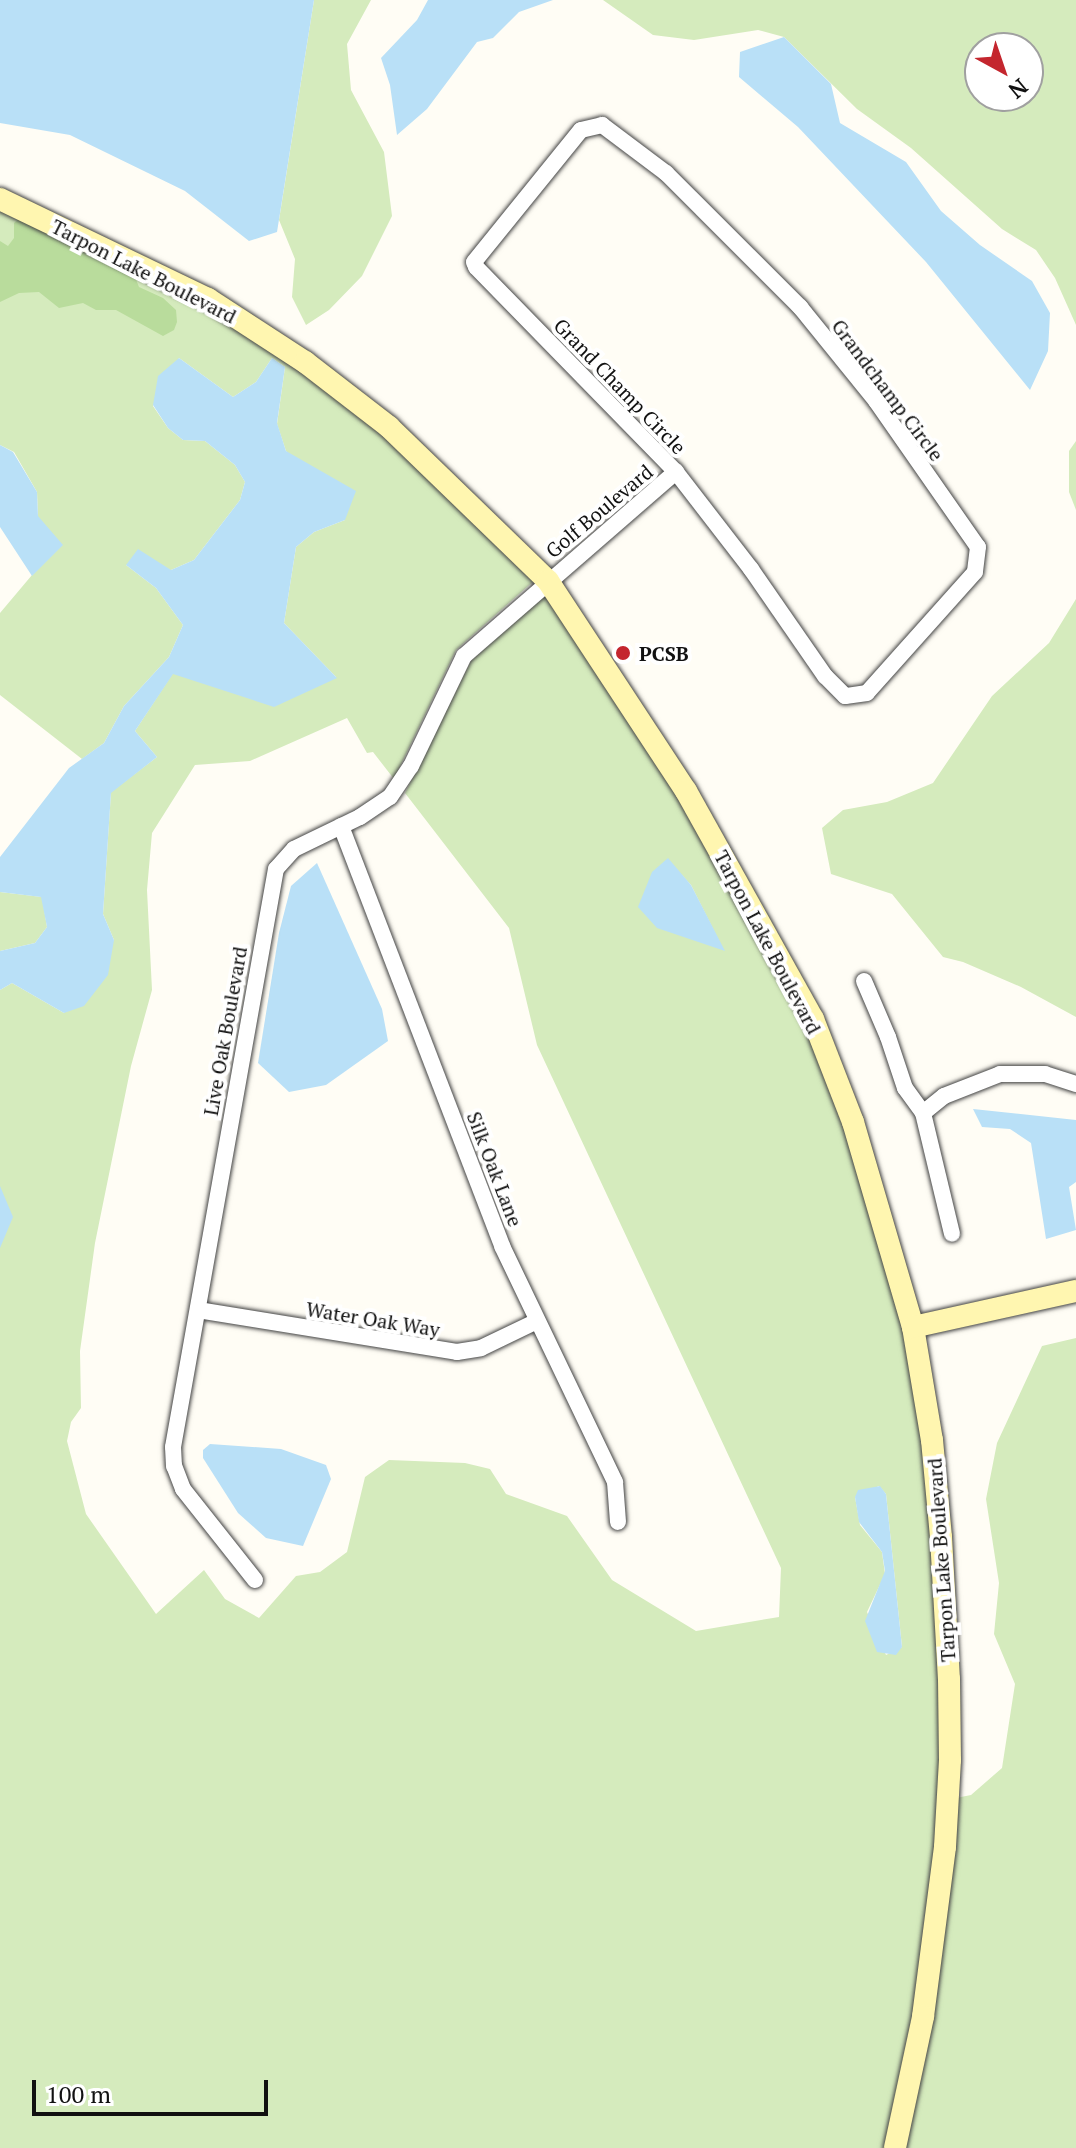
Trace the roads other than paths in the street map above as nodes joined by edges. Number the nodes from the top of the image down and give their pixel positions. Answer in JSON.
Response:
{"nodes":[{"id":1,"x":602,"y":125,"type":"joint"},
{"id":2,"x":0,"y":199,"type":"edge"},
{"id":3,"x":676,"y":472,"type":"junction"},
{"id":4,"x":548,"y":581,"type":"junction"},
{"id":5,"x":845,"y":696,"type":"joint"},
{"id":6,"x":341,"y":826,"type":"junction"},
{"id":7,"x":864,"y":981,"type":"dead end"},
{"id":8,"x":1076,"y":1084,"type":"edge"},
{"id":9,"x":923,"y":1113,"type":"junction"},
{"id":10,"x":952,"y":1234,"type":"dead end"},
{"id":11,"x":1076,"y":1291,"type":"edge"},
{"id":12,"x":198,"y":1310,"type":"junction"},
{"id":13,"x":537,"y":1321,"type":"junction"},
{"id":14,"x":913,"y":1327,"type":"junction"},
{"id":15,"x":618,"y":1522,"type":"dead end"},
{"id":16,"x":255,"y":1580,"type":"dead end"},
{"id":17,"x":895,"y":2148,"type":"edge"}],
"edges":[{"from":1,"to":3,"type":"street","name":"Grand Champ Circle"},
{"from":1,"to":5,"type":"street","name":"Grandchamp Circle"},
{"from":2,"to":4,"type":"street","name":"Tarpon Lake Boulevard"},
{"from":3,"to":4,"type":"street","name":"Golf Boulevard"},
{"from":3,"to":5,"type":"street","name":"Grand Champ Circle"},
{"from":4,"to":6,"type":"street","name":"Live Oak Boulevard"},
{"from":4,"to":14,"type":"street","name":"Tarpon Lake Boulevard"},
{"from":6,"to":12,"type":"street","name":"Live Oak Boulevard"},
{"from":6,"to":13,"type":"street","name":"Silk Oak Lane"},
{"from":7,"to":9,"type":"street"},
{"from":8,"to":9,"type":"street"},
{"from":9,"to":10,"type":"street"},
{"from":11,"to":14,"type":"street"},
{"from":12,"to":13,"type":"street","name":"Water Oak Way"},
{"from":12,"to":16,"type":"street","name":"Live Oak Boulevard"},
{"from":13,"to":15,"type":"street","name":"Silk Oak Lane"},
{"from":14,"to":17,"type":"street","name":"Tarpon Lake Boulevard"}]}
